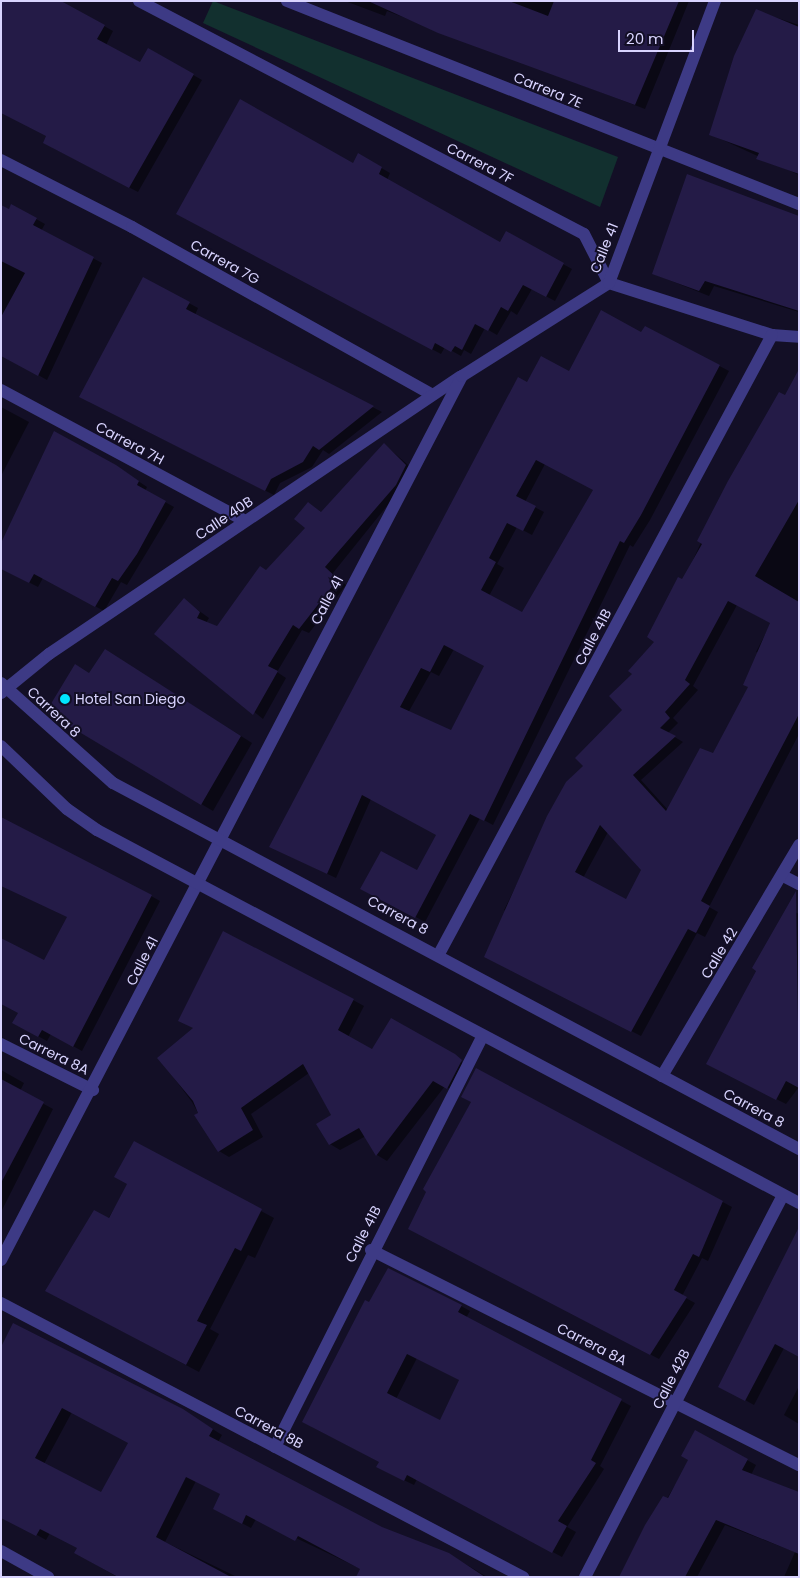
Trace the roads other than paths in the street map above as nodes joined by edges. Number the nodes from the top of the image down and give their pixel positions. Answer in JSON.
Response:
{"nodes":[{"id":1,"x":138,"y":1,"type":"edge"},
{"id":2,"x":287,"y":1,"type":"edge"},
{"id":3,"x":715,"y":1,"type":"edge"},
{"id":4,"x":658,"y":151,"type":"junction"},
{"id":5,"x":1,"y":160,"type":"edge"},
{"id":6,"x":799,"y":204,"type":"edge"},
{"id":7,"x":609,"y":283,"type":"junction"},
{"id":8,"x":772,"y":335,"type":"junction"},
{"id":9,"x":799,"y":337,"type":"edge"},
{"id":10,"x":462,"y":376,"type":"junction"},
{"id":11,"x":1,"y":390,"type":"edge"},
{"id":12,"x":432,"y":396,"type":"junction"},
{"id":13,"x":245,"y":521,"type":"junction"},
{"id":14,"x":3,"y":688,"type":"edge"},
{"id":15,"x":1,"y":746,"type":"edge"},
{"id":16,"x":220,"y":838,"type":"junction"},
{"id":17,"x":799,"y":844,"type":"edge"},
{"id":18,"x":783,"y":876,"type":"junction"},
{"id":19,"x":799,"y":884,"type":"edge"},
{"id":20,"x":197,"y":887,"type":"junction"},
{"id":21,"x":439,"y":954,"type":"junction"},
{"id":22,"x":482,"y":1038,"type":"junction"},
{"id":23,"x":1,"y":1044,"type":"edge"},
{"id":24,"x":662,"y":1076,"type":"junction"},
{"id":25,"x":93,"y":1090,"type":"junction"},
{"id":26,"x":799,"y":1149,"type":"edge"},
{"id":27,"x":783,"y":1195,"type":"junction"},
{"id":28,"x":799,"y":1203,"type":"edge"},
{"id":29,"x":371,"y":1250,"type":"junction"},
{"id":30,"x":1,"y":1260,"type":"edge"},
{"id":31,"x":1,"y":1303,"type":"edge"},
{"id":32,"x":676,"y":1402,"type":"junction"},
{"id":33,"x":275,"y":1447,"type":"junction"},
{"id":34,"x":799,"y":1465,"type":"edge"},
{"id":35,"x":1,"y":1551,"type":"edge"},
{"id":36,"x":48,"y":1577,"type":"edge"},
{"id":37,"x":523,"y":1577,"type":"edge"},
{"id":38,"x":585,"y":1577,"type":"edge"}],
"edges":[{"from":1,"to":7,"type":"street","name":"Carrera 7F"},
{"from":2,"to":4,"type":"street","name":"Carrera 7E"},
{"from":3,"to":4,"type":"street","name":"Calle 41"},
{"from":4,"to":6,"type":"street","name":"Carrera 7E"},
{"from":4,"to":7,"type":"street","name":"Calle 41"},
{"from":5,"to":12,"type":"street","name":"Carrera 7G"},
{"from":7,"to":8,"type":"street"},
{"from":7,"to":10,"type":"street","name":"Calle 41"},
{"from":8,"to":9,"type":"street"},
{"from":8,"to":21,"type":"street","name":"Calle 41B"},
{"from":10,"to":12,"type":"street","name":"Calle 40B"},
{"from":10,"to":16,"type":"street","name":"Calle 41"},
{"from":11,"to":13,"type":"street","name":"Carrera 7H"},
{"from":12,"to":13,"type":"street","name":"Calle 40B"},
{"from":13,"to":14,"type":"street","name":"Calle 40B"},
{"from":14,"to":16,"type":"street","name":"Carrera 8"},
{"from":15,"to":20,"type":"street"},
{"from":16,"to":20,"type":"street","name":"Calle 41"},
{"from":16,"to":21,"type":"street","name":"Carrera 8"},
{"from":17,"to":18,"type":"street","name":"Calle 42"},
{"from":18,"to":19,"type":"street"},
{"from":18,"to":24,"type":"street","name":"Calle 42"},
{"from":20,"to":22,"type":"street"},
{"from":20,"to":25,"type":"street","name":"Calle 41"},
{"from":21,"to":24,"type":"street","name":"Carrera 8"},
{"from":22,"to":27,"type":"street"},
{"from":22,"to":29,"type":"street","name":"Calle 41B"},
{"from":23,"to":25,"type":"street","name":"Carrera 8A"},
{"from":24,"to":26,"type":"street","name":"Carrera 8"},
{"from":25,"to":30,"type":"street","name":"Calle 41"},
{"from":27,"to":28,"type":"street"},
{"from":27,"to":32,"type":"street","name":"Calle 42B"},
{"from":29,"to":32,"type":"street","name":"Carrera 8A"},
{"from":29,"to":33,"type":"street","name":"Calle 41B"},
{"from":31,"to":33,"type":"street","name":"Carrera 8B"},
{"from":32,"to":34,"type":"street","name":"Carrera 8A"},
{"from":32,"to":38,"type":"street","name":"Calle 42B"},
{"from":33,"to":37,"type":"street","name":"Carrera 8B"},
{"from":35,"to":36,"type":"street"}]}
